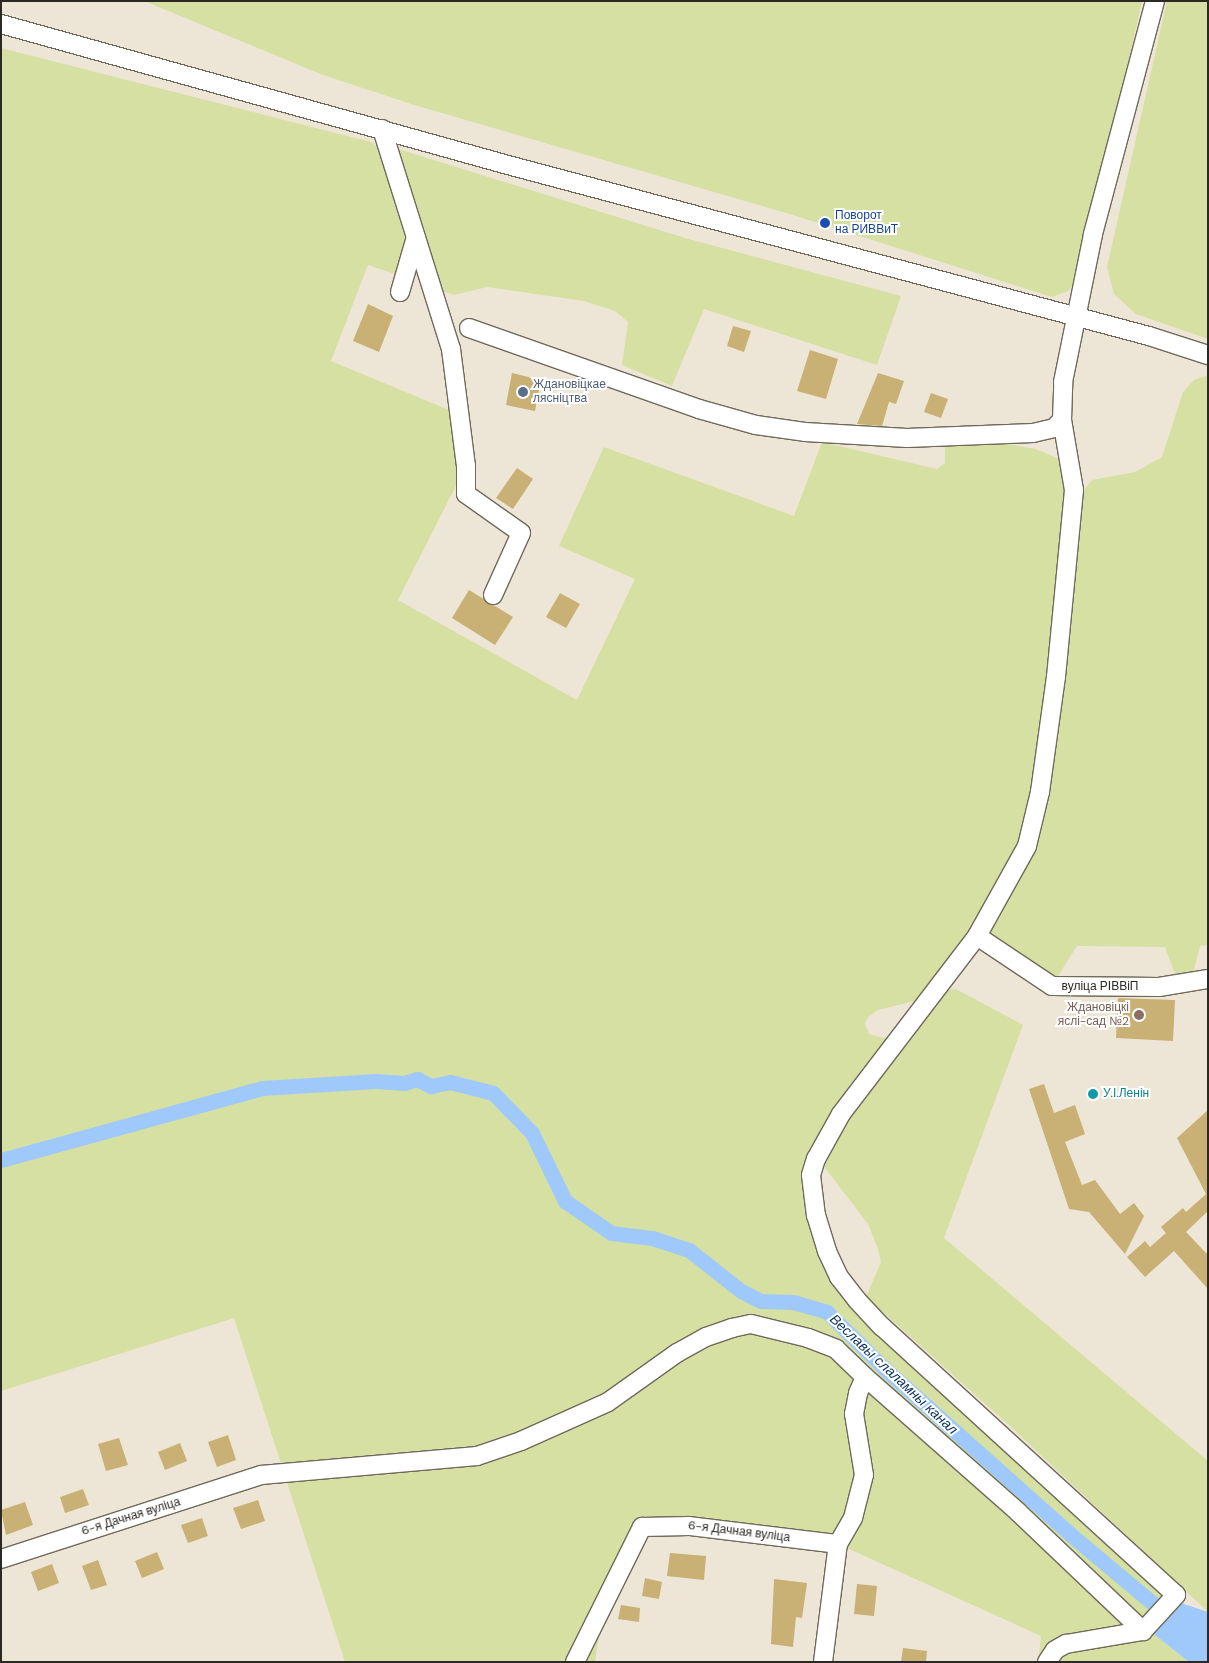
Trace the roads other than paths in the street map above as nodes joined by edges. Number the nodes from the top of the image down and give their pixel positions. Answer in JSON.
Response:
{"nodes":[{"id":1,"x":1155,"y":1,"type":"edge"},
{"id":2,"x":1,"y":24,"type":"edge"},
{"id":3,"x":382,"y":129,"type":"junction"},
{"id":4,"x":416,"y":236,"type":"junction"},
{"id":5,"x":400,"y":292,"type":"dead end"},
{"id":6,"x":1078,"y":317,"type":"junction"},
{"id":7,"x":469,"y":328,"type":"dead end"},
{"id":8,"x":1208,"y":355,"type":"edge"},
{"id":9,"x":1062,"y":420,"type":"junction"},
{"id":10,"x":493,"y":595,"type":"dead end"},
{"id":11,"x":977,"y":936,"type":"junction"},
{"id":12,"x":1208,"y":979,"type":"edge"},
{"id":13,"x":865,"y":1377,"type":"junction"},
{"id":14,"x":838,"y":1544,"type":"junction"},
{"id":15,"x":1,"y":1559,"type":"edge"},
{"id":16,"x":1143,"y":1631,"type":"junction"},
{"id":17,"x":575,"y":1662,"type":"edge"},
{"id":18,"x":823,"y":1662,"type":"edge"},
{"id":19,"x":1047,"y":1662,"type":"edge"}],
"edges":[{"from":1,"to":6,"type":"street"},
{"from":2,"to":3,"type":"street"},
{"from":3,"to":4,"type":"street"},
{"from":3,"to":6,"type":"street"},
{"from":4,"to":5,"type":"street"},
{"from":4,"to":10,"type":"street"},
{"from":6,"to":8,"type":"street"},
{"from":6,"to":9,"type":"street"},
{"from":7,"to":9,"type":"street"},
{"from":9,"to":11,"type":"street"},
{"from":11,"to":12,"type":"street","name":"вуліца РІВВіП"},
{"from":11,"to":16,"type":"street"},
{"from":13,"to":14,"type":"street"},
{"from":13,"to":15,"type":"street","name":"6-я Дачная вуліца"},
{"from":13,"to":16,"type":"street","name":"6-я Дачная вуліца"},
{"from":14,"to":17,"type":"street","name":"6-я Дачная вуліца"},
{"from":14,"to":18,"type":"street"},
{"from":16,"to":19,"type":"street"}]}
